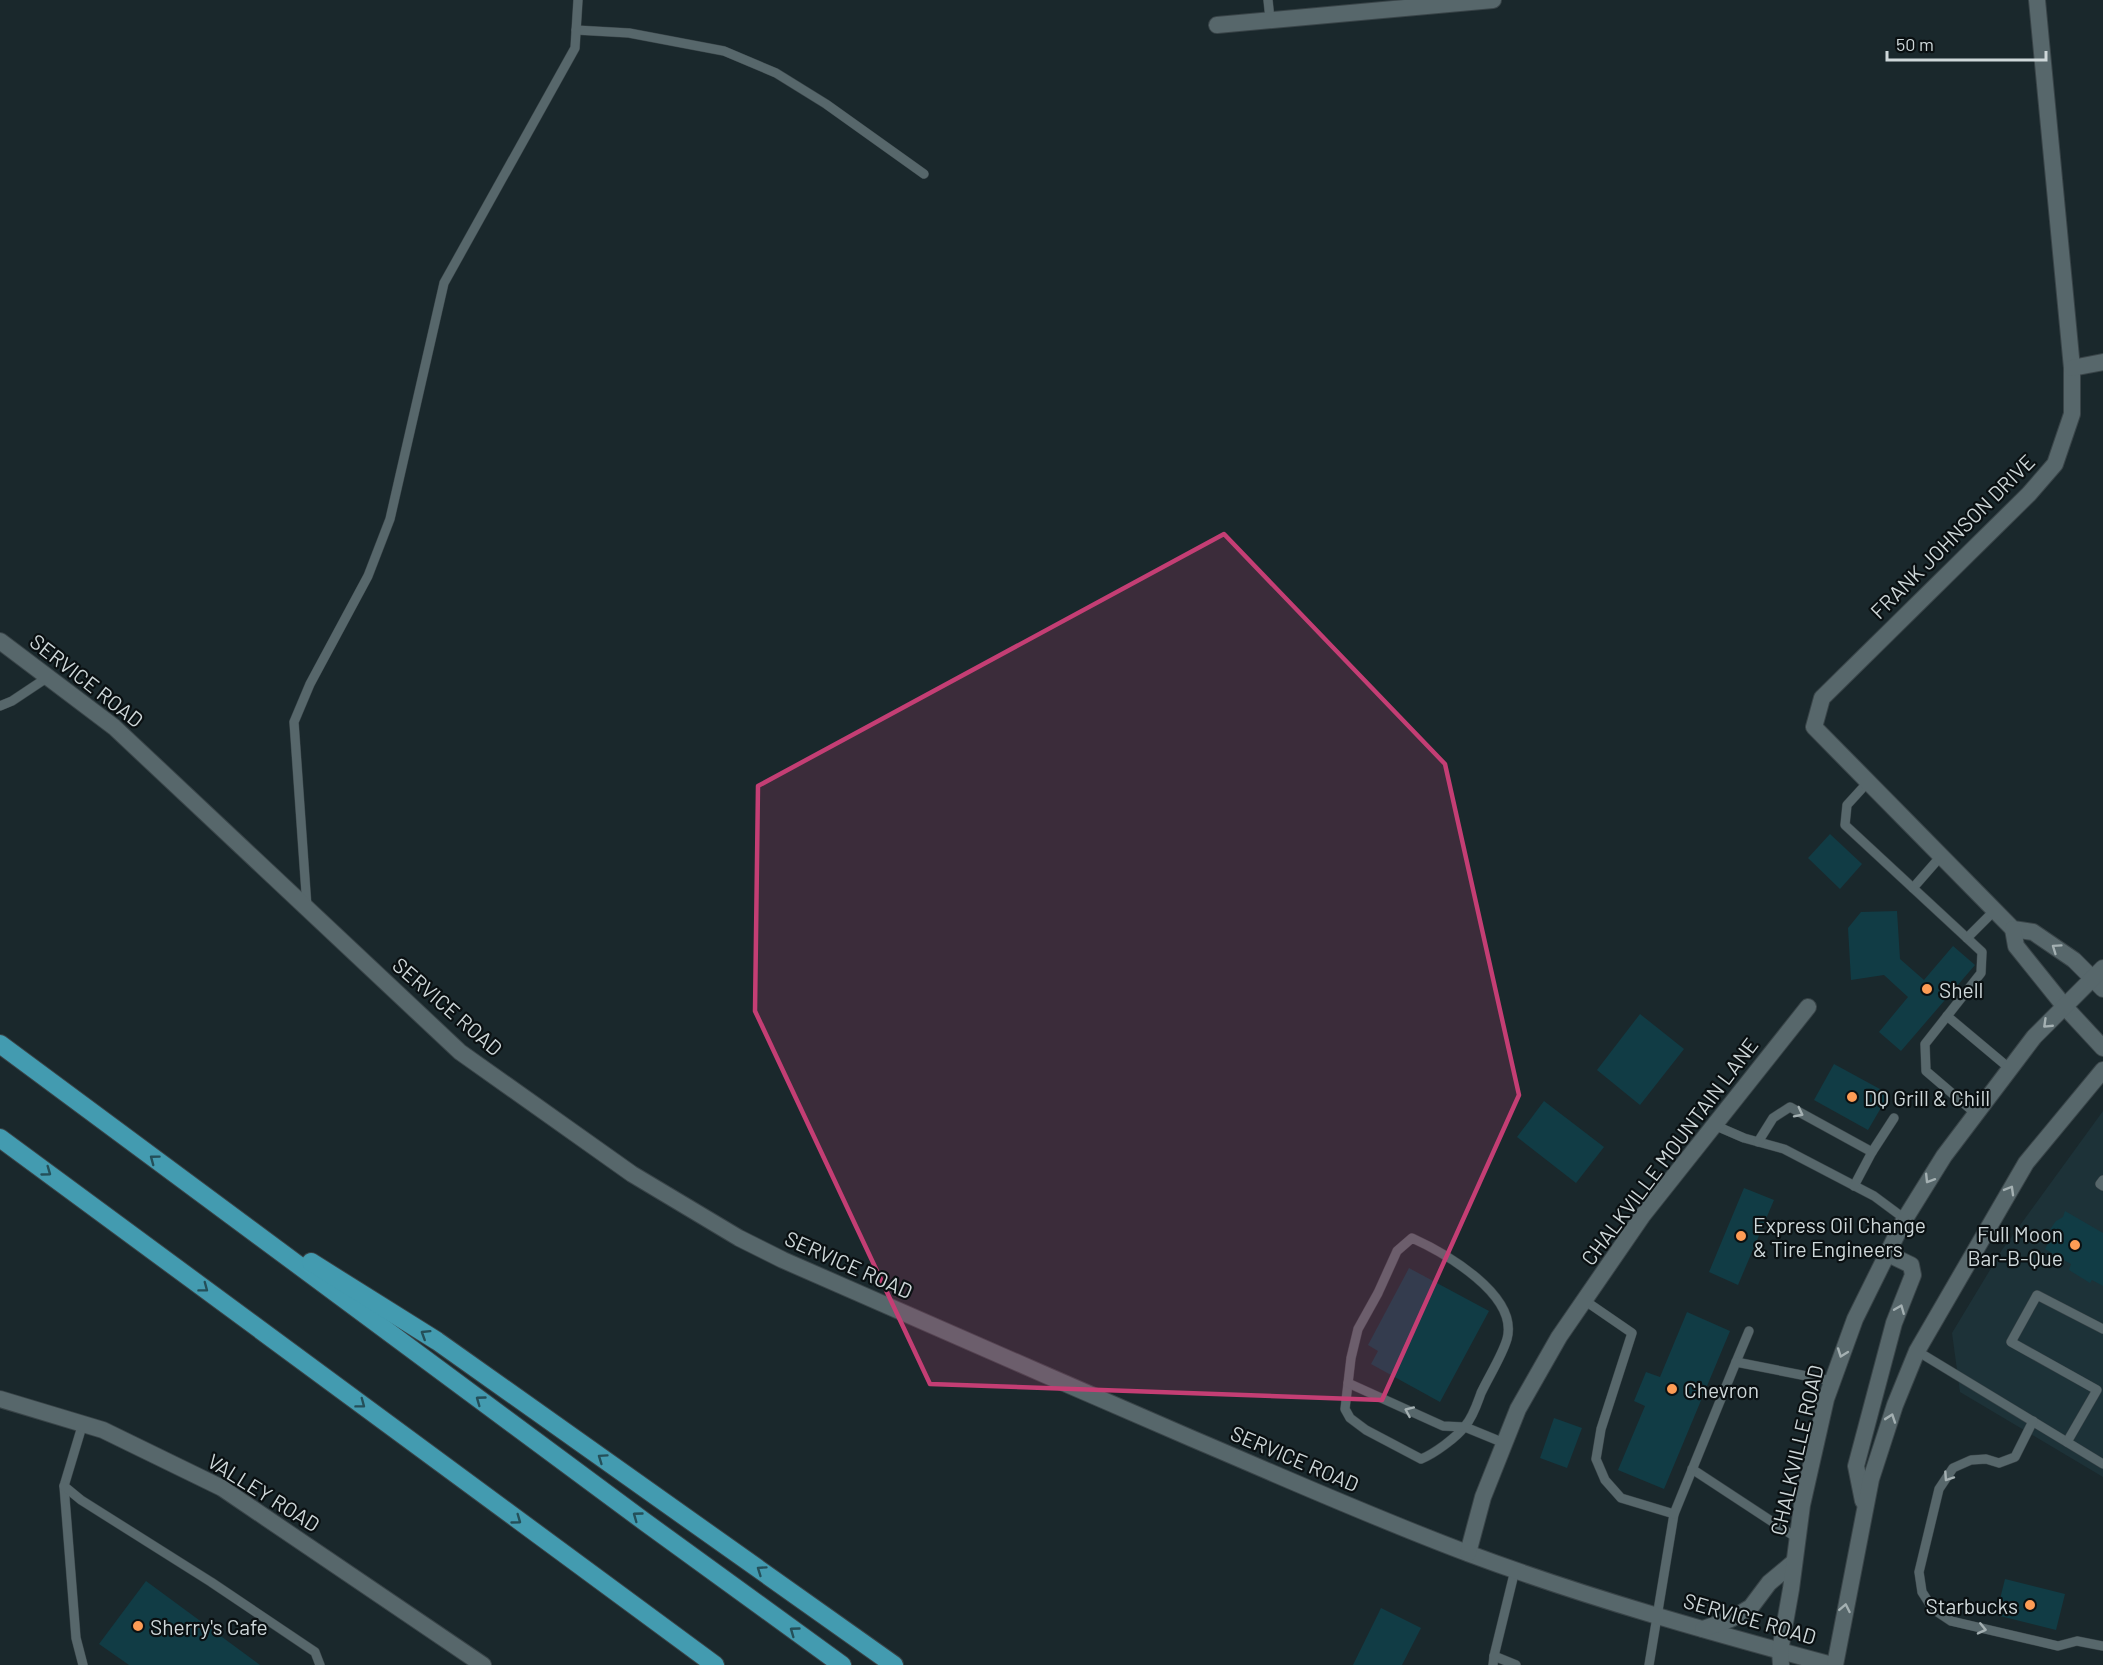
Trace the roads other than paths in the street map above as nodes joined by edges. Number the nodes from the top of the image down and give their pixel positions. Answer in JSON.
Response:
{"nodes":[{"id":1,"x":578,"y":0,"type":"edge"},
{"id":2,"x":1268,"y":0,"type":"edge"},
{"id":3,"x":1493,"y":0,"type":"edge"},
{"id":4,"x":2037,"y":0,"type":"edge"},
{"id":5,"x":1270,"y":20,"type":"junction"},
{"id":6,"x":1217,"y":25,"type":"dead end"},
{"id":7,"x":576,"y":30,"type":"junction"},
{"id":8,"x":924,"y":174,"type":"dead end"},
{"id":9,"x":2103,"y":363,"type":"edge"},
{"id":10,"x":2072,"y":368,"type":"junction"},
{"id":11,"x":0,"y":641,"type":"edge"},
{"id":12,"x":48,"y":677,"type":"junction"},
{"id":13,"x":0,"y":705,"type":"edge"},
{"id":14,"x":1868,"y":782,"type":"junction"},
{"id":15,"x":1941,"y":856,"type":"junction"},
{"id":16,"x":1913,"y":888,"type":"junction"},
{"id":17,"x":308,"y":909,"type":"junction"},
{"id":18,"x":1994,"y":911,"type":"junction"},
{"id":19,"x":2013,"y":929,"type":"junction"},
{"id":20,"x":1967,"y":938,"type":"junction"},
{"id":21,"x":2099,"y":979,"type":"edge"},
{"id":22,"x":1808,"y":1007,"type":"dead end"},
{"id":23,"x":2065,"y":1007,"type":"junction"},
{"id":24,"x":1947,"y":1016,"type":"junction"},
{"id":25,"x":0,"y":1044,"type":"edge"},
{"id":26,"x":2103,"y":1048,"type":"edge"},
{"id":27,"x":2009,"y":1068,"type":"junction"},
{"id":28,"x":2103,"y":1070,"type":"edge"},
{"id":29,"x":1975,"y":1113,"type":"junction"},
{"id":30,"x":1894,"y":1118,"type":"dead end"},
{"id":31,"x":1714,"y":1125,"type":"junction"},
{"id":32,"x":0,"y":1138,"type":"edge"},
{"id":33,"x":1758,"y":1142,"type":"junction"},
{"id":34,"x":1872,"y":1152,"type":"junction"},
{"id":35,"x":187,"y":1183,"type":"junction"},
{"id":36,"x":1854,"y":1186,"type":"junction"},
{"id":37,"x":1905,"y":1219,"type":"junction"},
{"id":38,"x":1886,"y":1253,"type":"junction"},
{"id":39,"x":1584,"y":1300,"type":"junction"},
{"id":40,"x":2103,"y":1329,"type":"edge"},
{"id":41,"x":1749,"y":1331,"type":"dead end"},
{"id":42,"x":1917,"y":1351,"type":"junction"},
{"id":43,"x":1736,"y":1362,"type":"junction"},
{"id":44,"x":2103,"y":1380,"type":"edge"},
{"id":45,"x":1832,"y":1381,"type":"junction"},
{"id":46,"x":1348,"y":1383,"type":"junction"},
{"id":47,"x":2097,"y":1390,"type":"junction"},
{"id":48,"x":0,"y":1399,"type":"edge"},
{"id":49,"x":2033,"y":1421,"type":"junction"},
{"id":50,"x":83,"y":1423,"type":"junction"},
{"id":51,"x":1465,"y":1427,"type":"junction"},
{"id":52,"x":2067,"y":1442,"type":"junction"},
{"id":53,"x":1504,"y":1443,"type":"junction"},
{"id":54,"x":2103,"y":1464,"type":"edge"},
{"id":55,"x":1692,"y":1468,"type":"junction"},
{"id":56,"x":64,"y":1486,"type":"junction"},
{"id":57,"x":1865,"y":1507,"type":"junction"},
{"id":58,"x":1674,"y":1514,"type":"junction"},
{"id":59,"x":1797,"y":1538,"type":"junction"},
{"id":60,"x":1468,"y":1553,"type":"junction"},
{"id":61,"x":1794,"y":1562,"type":"junction"},
{"id":62,"x":1515,"y":1570,"type":"junction"},
{"id":63,"x":1656,"y":1615,"type":"junction"},
{"id":64,"x":1703,"y":1629,"type":"junction"},
{"id":65,"x":2103,"y":1646,"type":"edge"},
{"id":66,"x":1781,"y":1658,"type":"edge"},
{"id":67,"x":1494,"y":1660,"type":"edge"},
{"id":68,"x":83,"y":1665,"type":"edge"},
{"id":69,"x":320,"y":1665,"type":"edge"},
{"id":70,"x":483,"y":1665,"type":"edge"},
{"id":71,"x":715,"y":1665,"type":"edge"},
{"id":72,"x":842,"y":1665,"type":"edge"},
{"id":73,"x":894,"y":1665,"type":"edge"},
{"id":74,"x":1516,"y":1665,"type":"edge"},
{"id":75,"x":1649,"y":1665,"type":"edge"},
{"id":76,"x":1833,"y":1665,"type":"edge"}],
"edges":[{"from":1,"to":7,"type":"lane"},
{"from":2,"to":5,"type":"lane"},
{"from":3,"to":5,"type":"street"},
{"from":4,"to":10,"type":"street","name":"FRANK JOHNSON DRIVE"},
{"from":5,"to":6,"type":"street"},
{"from":7,"to":8,"type":"lane"},
{"from":7,"to":17,"type":"lane"},
{"from":9,"to":10,"type":"street"},
{"from":10,"to":14,"type":"street","name":"FRANK JOHNSON DRIVE"},
{"from":11,"to":12,"type":"street","name":"SERVICE ROAD"},
{"from":12,"to":13,"type":"lane"},
{"from":12,"to":17,"type":"street","name":"SERVICE ROAD"},
{"from":14,"to":15,"type":"street","name":"FRANK JOHNSON DRIVE"},
{"from":14,"to":16,"type":"lane"},
{"from":15,"to":16,"type":"lane"},
{"from":15,"to":18,"type":"street","name":"FRANK JOHNSON DRIVE"},
{"from":16,"to":20,"type":"lane"},
{"from":17,"to":60,"type":"street","name":"SERVICE ROAD"},
{"from":18,"to":19,"type":"street","name":"FRANK JOHNSON DRIVE"},
{"from":18,"to":20,"type":"lane"},
{"from":21,"to":19,"type":"street","name":"FRANK JOHNSON DRIVE","one_way":true},
{"from":19,"to":23,"type":"street","name":"FRANK JOHNSON DRIVE"},
{"from":20,"to":24,"type":"lane"},
{"from":21,"to":23,"type":"street","name":"CHALKVILLE ROAD"},
{"from":22,"to":31,"type":"street","name":"CHALKVILLE MOUNTAIN LANE"},
{"from":23,"to":26,"type":"street","name":"FRANK JOHNSON DRIVE"},
{"from":23,"to":27,"type":"street","name":"CHALKVILLE ROAD","one_way":true},
{"from":24,"to":27,"type":"lane"},
{"from":24,"to":29,"type":"lane"},
{"from":35,"to":25,"type":"highway","one_way":true},
{"from":27,"to":29,"type":"street","name":"CHALKVILLE ROAD"},
{"from":42,"to":28,"type":"street","one_way":true},
{"from":29,"to":37,"type":"street","name":"CHALKVILLE ROAD","one_way":true},
{"from":30,"to":34,"type":"lane"},
{"from":31,"to":33,"type":"lane"},
{"from":31,"to":39,"type":"street","name":"CHALKVILLE MOUNTAIN LANE"},
{"from":32,"to":71,"type":"highway","one_way":true},
{"from":33,"to":34,"type":"lane","one_way":true},
{"from":33,"to":36,"type":"lane"},
{"from":34,"to":36,"type":"lane"},
{"from":72,"to":35,"type":"highway","one_way":true},
{"from":73,"to":35,"type":"highway","one_way":true},
{"from":36,"to":37,"type":"lane"},
{"from":37,"to":38,"type":"street","name":"CHALKVILLE ROAD"},
{"from":38,"to":45,"type":"street","name":"CHALKVILLE ROAD","one_way":true},
{"from":57,"to":38,"type":"street","one_way":true},
{"from":39,"to":53,"type":"street","name":"CHALKVILLE MOUNTAIN LANE"},
{"from":39,"to":58,"type":"lane"},
{"from":40,"to":47,"type":"lane"},
{"from":41,"to":43,"type":"lane"},
{"from":42,"to":49,"type":"lane"},
{"from":57,"to":42,"type":"street","one_way":true},
{"from":43,"to":45,"type":"lane"},
{"from":43,"to":55,"type":"lane"},
{"from":44,"to":47,"type":"lane"},
{"from":45,"to":59,"type":"street","name":"CHALKVILLE ROAD"},
{"from":51,"to":46,"type":"lane","one_way":true},
{"from":46,"to":51,"type":"lane"},
{"from":46,"to":51,"type":"lane"},
{"from":47,"to":52,"type":"lane"},
{"from":48,"to":50,"type":"street","name":"VALLEY ROAD"},
{"from":49,"to":52,"type":"lane"},
{"from":49,"to":65,"type":"lane","one_way":true},
{"from":50,"to":56,"type":"lane"},
{"from":50,"to":70,"type":"street","name":"VALLEY ROAD"},
{"from":51,"to":53,"type":"lane"},
{"from":52,"to":54,"type":"lane"},
{"from":53,"to":60,"type":"street","name":"CHALKVILLE MOUNTAIN LANE"},
{"from":55,"to":58,"type":"lane"},
{"from":55,"to":59,"type":"lane"},
{"from":56,"to":68,"type":"lane"},
{"from":56,"to":69,"type":"lane"},
{"from":76,"to":57,"type":"street","one_way":true},
{"from":58,"to":63,"type":"lane"},
{"from":59,"to":61,"type":"street","name":"CHALKVILLE ROAD"},
{"from":60,"to":62,"type":"street","name":"SERVICE ROAD"},
{"from":61,"to":64,"type":"street"},
{"from":61,"to":66,"type":"street","name":"CHALKVILLE ROAD"},
{"from":62,"to":63,"type":"street","name":"SERVICE ROAD"},
{"from":62,"to":67,"type":"lane"},
{"from":63,"to":64,"type":"street","name":"SERVICE ROAD"},
{"from":63,"to":75,"type":"lane"},
{"from":64,"to":66,"type":"street","name":"SERVICE ROAD"},
{"from":66,"to":76,"type":"street","name":"SERVICE ROAD"},
{"from":67,"to":74,"type":"lane"}]}
